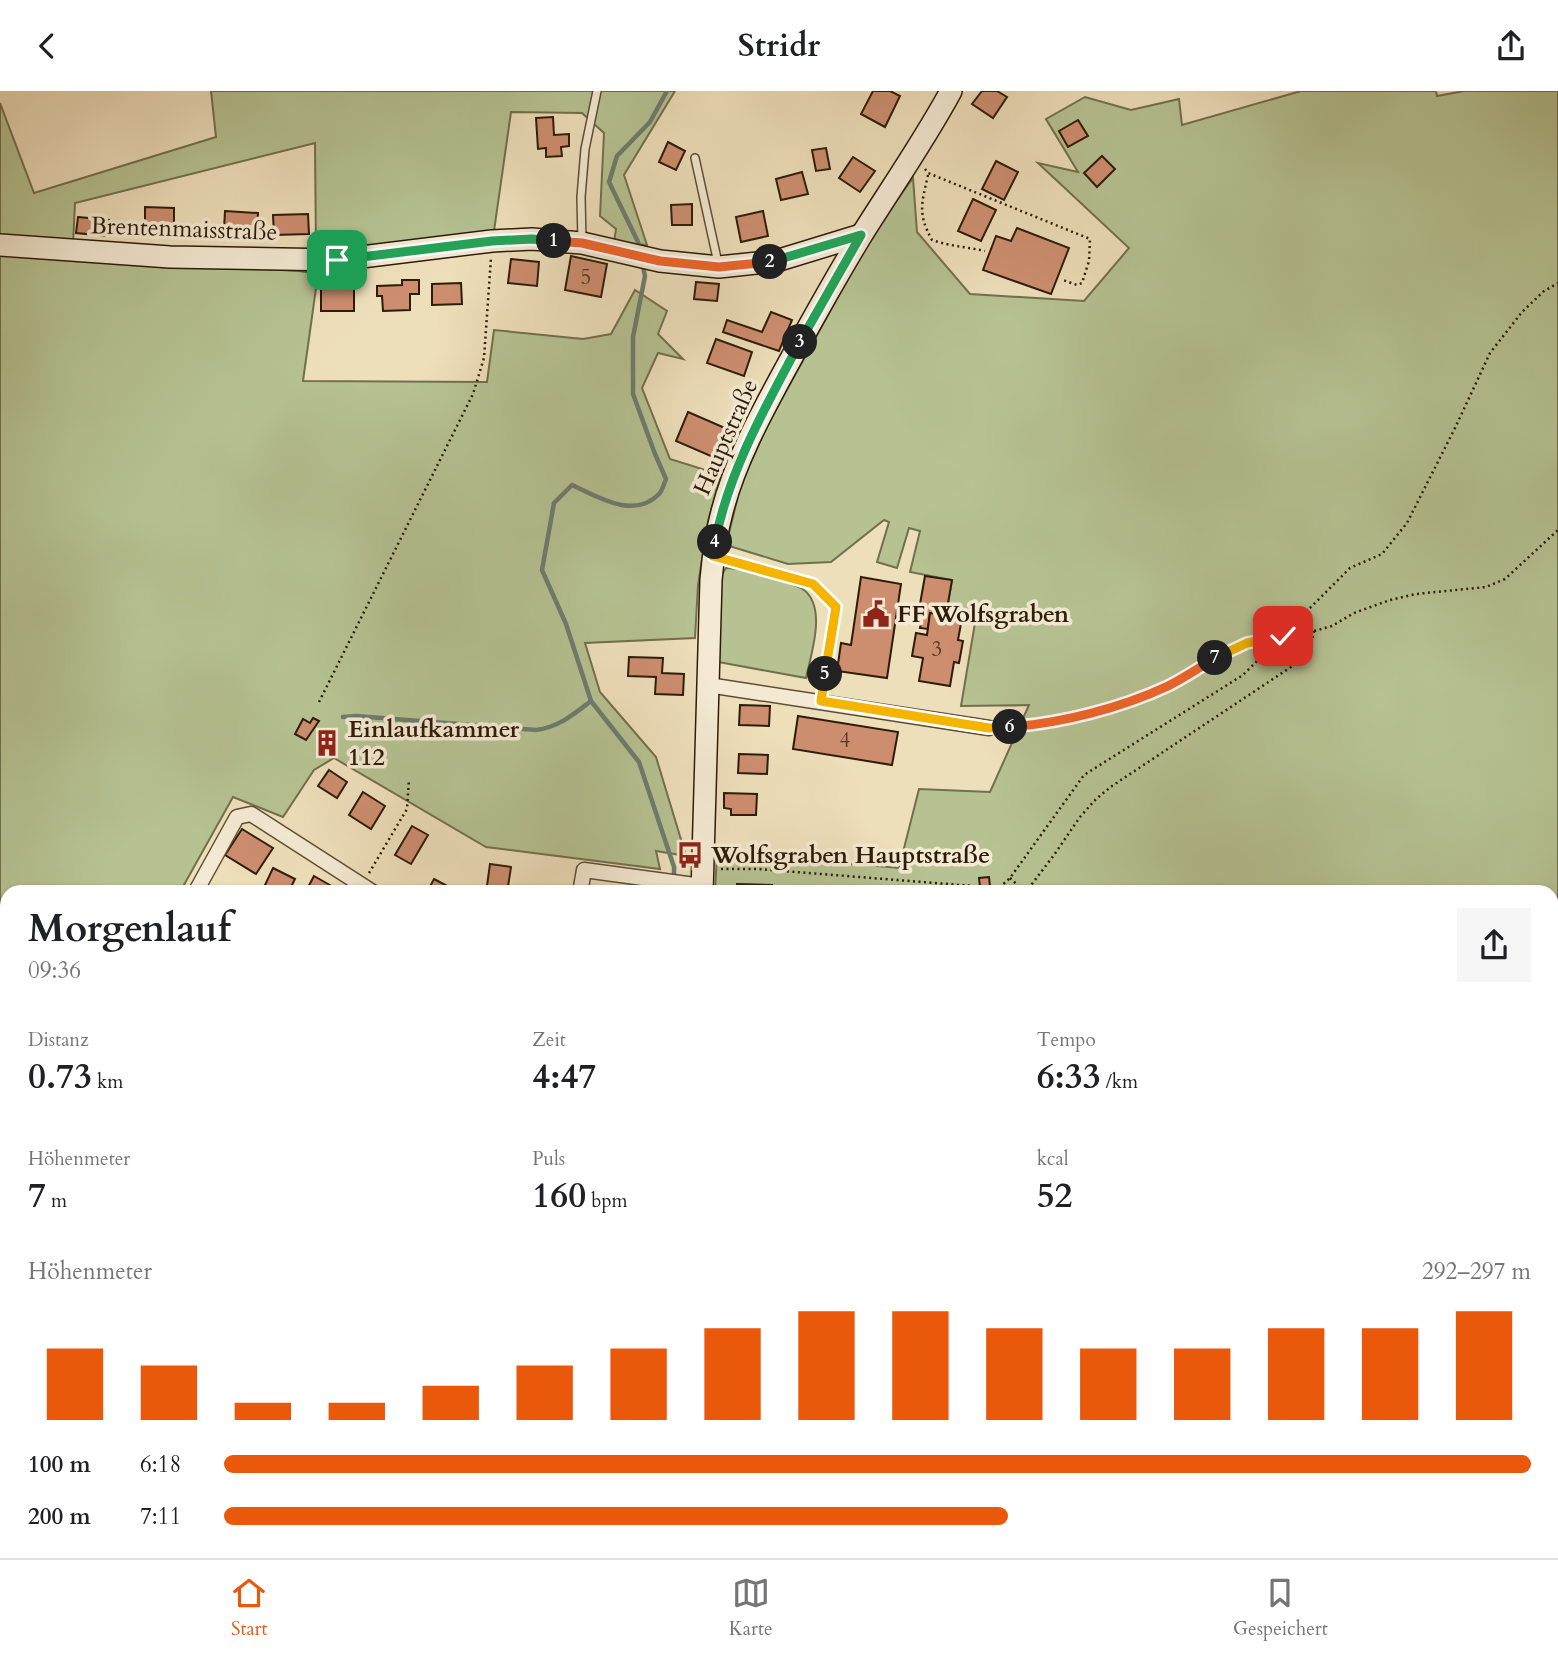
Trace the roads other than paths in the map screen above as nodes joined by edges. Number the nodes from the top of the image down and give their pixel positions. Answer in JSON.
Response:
{"nodes":[{"id":1,"x":597,"y":91,"type":"edge"},
{"id":2,"x":951,"y":91,"type":"edge"},
{"id":3,"x":695,"y":158,"type":"dead end"},
{"id":4,"x":861,"y":235,"type":"junction"},
{"id":5,"x":582,"y":243,"type":"junction"},
{"id":6,"x":0,"y":245,"type":"edge"},
{"id":7,"x":719,"y":267,"type":"junction"},
{"id":8,"x":713,"y":556,"type":"junction"},
{"id":9,"x":708,"y":685,"type":"junction"},
{"id":10,"x":821,"y":701,"type":"junction"},
{"id":11,"x":989,"y":728,"type":"road end"},
{"id":12,"x":698,"y":883,"type":"edge"},
{"id":13,"x":199,"y":885,"type":"edge"},
{"id":14,"x":362,"y":885,"type":"edge"},
{"id":15,"x":581,"y":885,"type":"edge"}],
"edges":[{"from":1,"to":5,"type":"lane"},
{"from":2,"to":4,"type":"street","name":"Hauptstraße"},
{"from":3,"to":7,"type":"lane"},
{"from":4,"to":7,"type":"street","name":"Brentenmaisstraße"},
{"from":4,"to":8,"type":"street","name":"Hauptstraße"},
{"from":5,"to":6,"type":"street","name":"Brentenmaisstraße"},
{"from":5,"to":7,"type":"street","name":"Brentenmaisstraße"},
{"from":8,"to":9,"type":"street","name":"Hauptstraße"},
{"from":8,"to":10,"type":"lane"},
{"from":9,"to":10,"type":"street"},
{"from":9,"to":12,"type":"street","name":"Hauptstraße"},
{"from":10,"to":11,"type":"street"},
{"from":12,"to":15,"type":"street"},
{"from":13,"to":14,"type":"street"}]}
